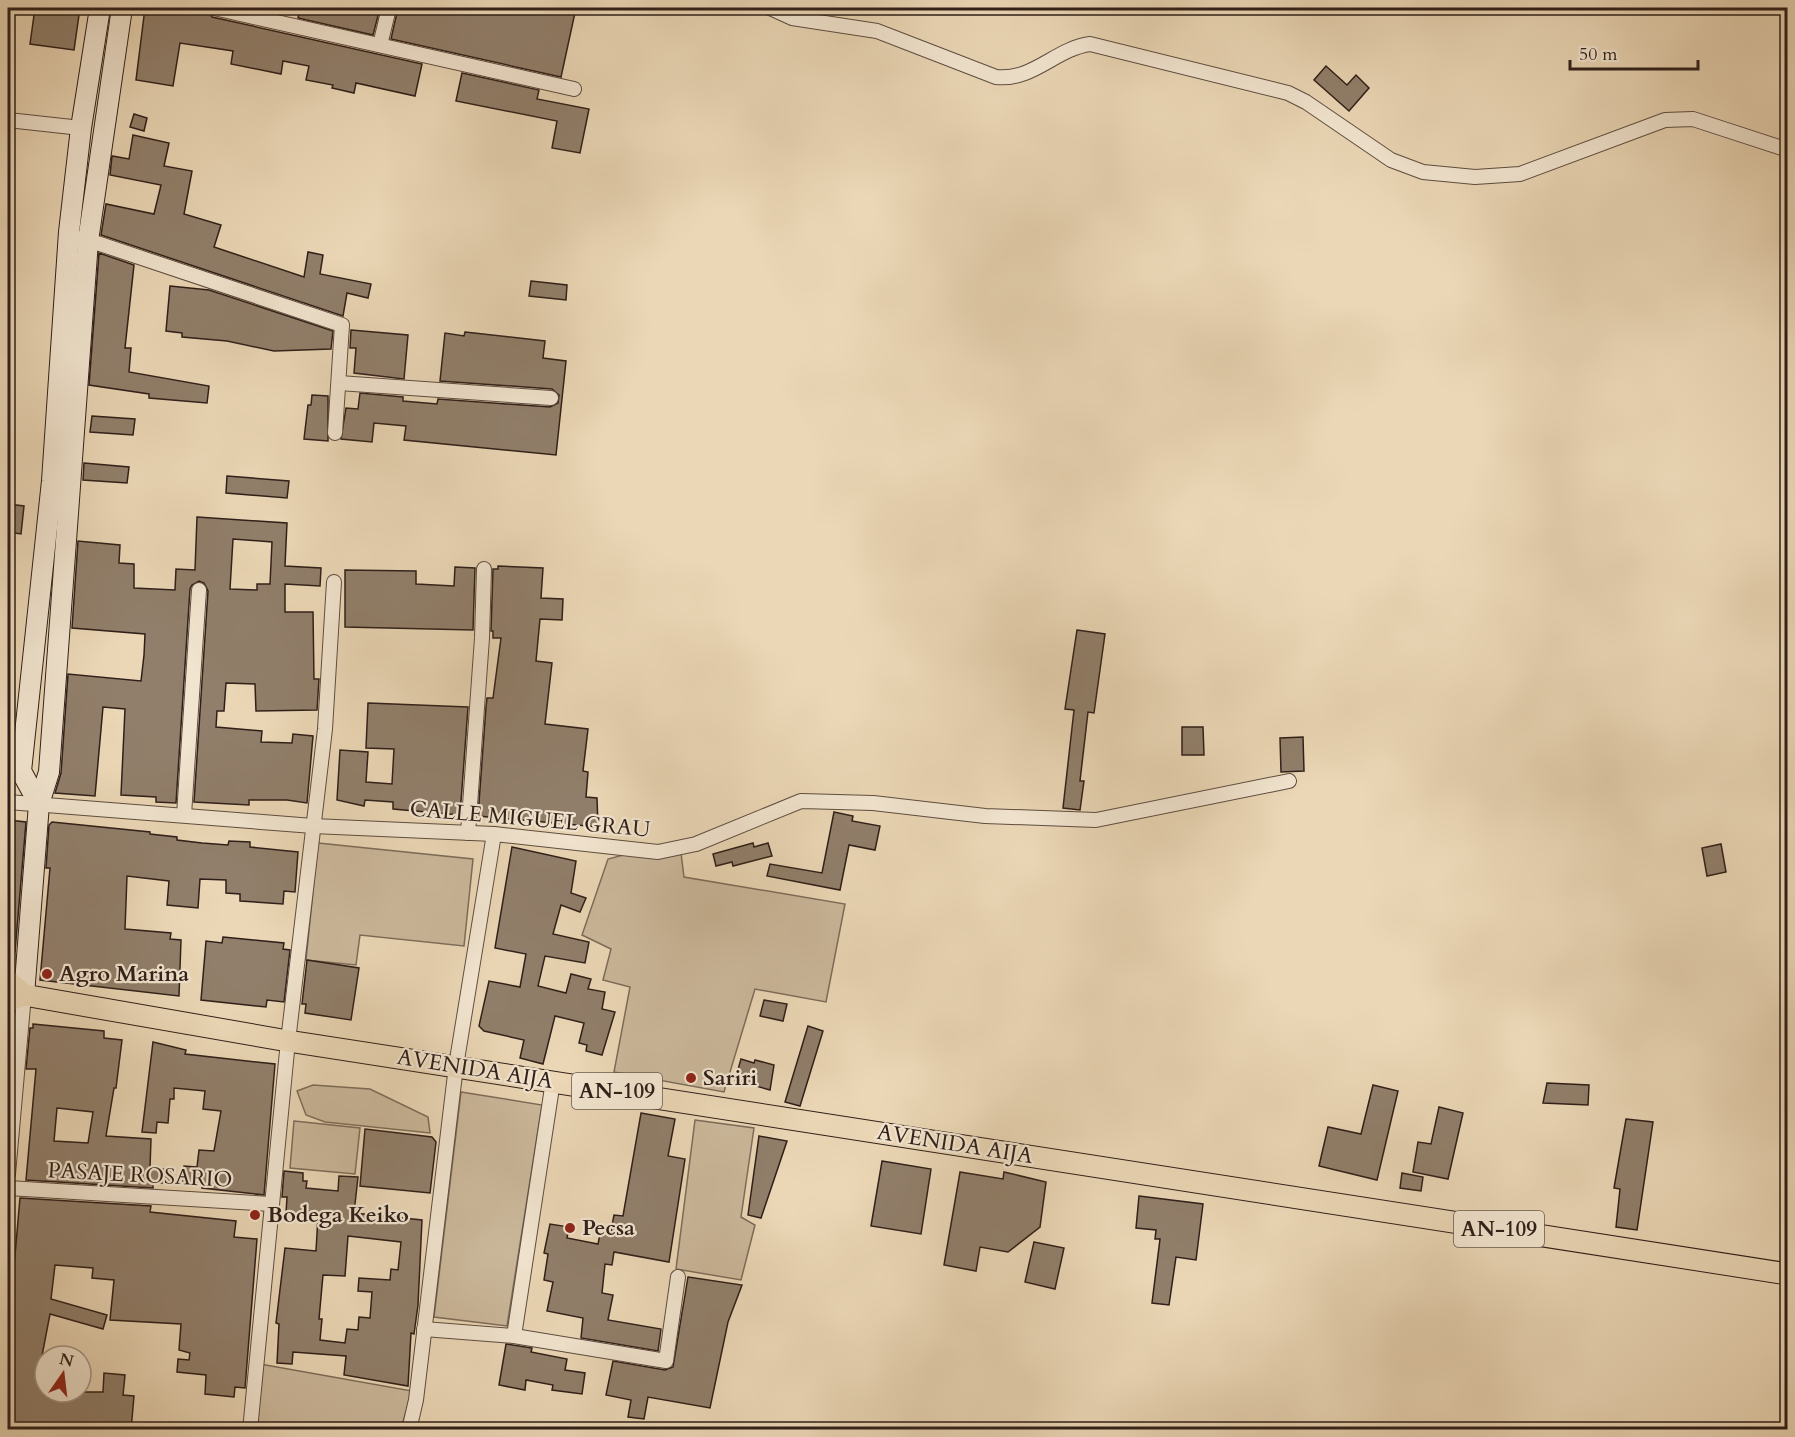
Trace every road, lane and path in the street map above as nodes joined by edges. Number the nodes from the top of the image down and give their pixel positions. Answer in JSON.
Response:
{"nodes":[{"id":1,"x":100,"y":8,"type":"edge"},
{"id":2,"x":122,"y":8,"type":"edge"},
{"id":3,"x":214,"y":8,"type":"edge"},
{"id":4,"x":389,"y":8,"type":"edge"},
{"id":5,"x":770,"y":8,"type":"edge"},
{"id":6,"x":380,"y":45,"type":"junction"},
{"id":7,"x":574,"y":89,"type":"dead end"},
{"id":8,"x":8,"y":120,"type":"edge"},
{"id":9,"x":81,"y":128,"type":"junction"},
{"id":10,"x":1788,"y":150,"type":"edge"},
{"id":11,"x":69,"y":232,"type":"junction"},
{"id":12,"x":88,"y":241,"type":"junction"},
{"id":13,"x":339,"y":383,"type":"junction"},
{"id":14,"x":551,"y":398,"type":"dead end"},
{"id":15,"x":335,"y":433,"type":"dead end"},
{"id":16,"x":484,"y":569,"type":"dead end"},
{"id":17,"x":334,"y":582,"type":"dead end"},
{"id":18,"x":199,"y":590,"type":"dead end"},
{"id":19,"x":1289,"y":781,"type":"dead end"},
{"id":20,"x":8,"y":802,"type":"edge"},
{"id":21,"x":39,"y":804,"type":"junction"},
{"id":22,"x":184,"y":816,"type":"junction"},
{"id":23,"x":313,"y":825,"type":"junction"},
{"id":24,"x":468,"y":833,"type":"junction"},
{"id":25,"x":494,"y":834,"type":"junction"},
{"id":26,"x":8,"y":981,"type":"edge"},
{"id":27,"x":16,"y":998,"type":"edge"},
{"id":28,"x":288,"y":1041,"type":"junction"},
{"id":29,"x":456,"y":1066,"type":"junction"},
{"id":30,"x":553,"y":1081,"type":"junction"},
{"id":31,"x":8,"y":1174,"type":"edge"},
{"id":32,"x":8,"y":1188,"type":"edge"},
{"id":33,"x":271,"y":1204,"type":"junction"},
{"id":34,"x":1788,"y":1274,"type":"edge"},
{"id":35,"x":678,"y":1277,"type":"dead end"},
{"id":36,"x":424,"y":1329,"type":"junction"},
{"id":37,"x":514,"y":1336,"type":"junction"},
{"id":38,"x":250,"y":1430,"type":"edge"},
{"id":39,"x":409,"y":1430,"type":"edge"}],
"edges":[{"from":1,"to":9,"type":"main road"},
{"from":2,"to":12,"type":"main road"},
{"from":3,"to":6,"type":"street"},
{"from":4,"to":6,"type":"street"},
{"from":5,"to":10,"type":"street"},
{"from":6,"to":7,"type":"street"},
{"from":8,"to":9,"type":"street"},
{"from":9,"to":11,"type":"main road"},
{"from":11,"to":12,"type":"street"},
{"from":11,"to":21,"type":"main road"},
{"from":12,"to":13,"type":"street"},
{"from":12,"to":21,"type":"main road"},
{"from":13,"to":14,"type":"street"},
{"from":13,"to":15,"type":"street"},
{"from":16,"to":24,"type":"street"},
{"from":17,"to":23,"type":"street"},
{"from":18,"to":22,"type":"street"},
{"from":19,"to":25,"type":"street","name":"CALLE MIGUEL GRAU"},
{"from":20,"to":21,"type":"street","name":"CALLE MIGUEL GRAU"},
{"from":21,"to":22,"type":"street","name":"CALLE MIGUEL GRAU"},
{"from":21,"to":27,"type":"main road"},
{"from":22,"to":23,"type":"street","name":"CALLE MIGUEL GRAU"},
{"from":23,"to":24,"type":"street","name":"CALLE MIGUEL GRAU"},
{"from":23,"to":28,"type":"street"},
{"from":24,"to":25,"type":"street","name":"CALLE MIGUEL GRAU"},
{"from":25,"to":29,"type":"street"},
{"from":26,"to":27,"type":"main road"},
{"from":27,"to":28,"type":"main road","name":"AVENIDA AIJA","number":"AN-109"},
{"from":27,"to":31,"type":"street"},
{"from":28,"to":29,"type":"main road","name":"AVENIDA AIJA","number":"AN-109"},
{"from":28,"to":33,"type":"street"},
{"from":29,"to":30,"type":"main road","name":"AVENIDA AIJA","number":"AN-109"},
{"from":29,"to":36,"type":"street"},
{"from":30,"to":34,"type":"main road","name":"AVENIDA AIJA","number":"AN-109"},
{"from":30,"to":37,"type":"street"},
{"from":32,"to":33,"type":"street","name":"PASAJE ROSARIO"},
{"from":33,"to":38,"type":"street"},
{"from":35,"to":37,"type":"street"},
{"from":36,"to":37,"type":"street"},
{"from":36,"to":39,"type":"street"}]}
